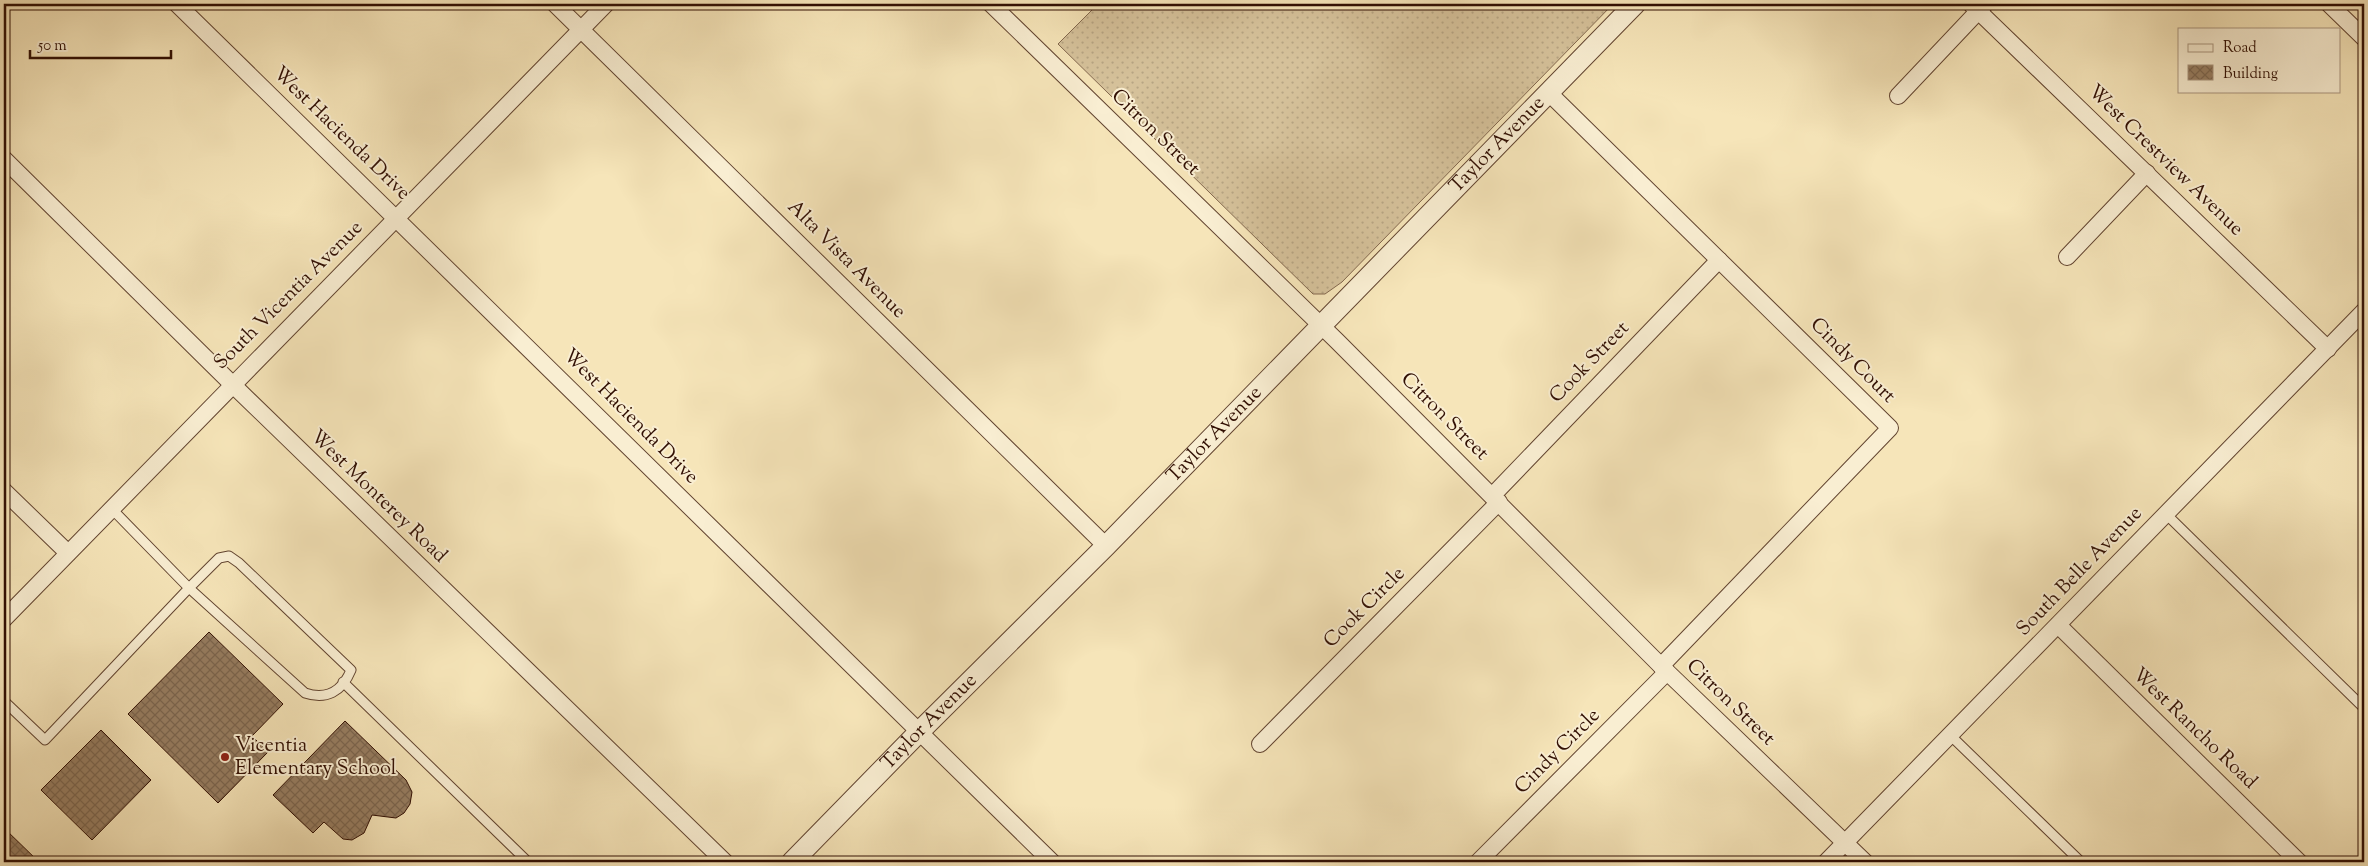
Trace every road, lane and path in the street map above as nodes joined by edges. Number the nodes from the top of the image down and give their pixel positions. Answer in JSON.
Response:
{"nodes":[{"id":1,"x":177,"y":4,"type":"edge"},
{"id":2,"x":555,"y":4,"type":"edge"},
{"id":3,"x":606,"y":4,"type":"edge"},
{"id":4,"x":991,"y":4,"type":"edge"},
{"id":5,"x":1635,"y":4,"type":"edge"},
{"id":6,"x":2329,"y":4,"type":"edge"},
{"id":7,"x":1979,"y":6,"type":"edge"},
{"id":8,"x":582,"y":30,"type":"junction"},
{"id":9,"x":2364,"y":38,"type":"edge"},
{"id":10,"x":1548,"y":92,"type":"junction"},
{"id":11,"x":1898,"y":96,"type":"dead end"},
{"id":12,"x":4,"y":159,"type":"edge"},
{"id":13,"x":2147,"y":172,"type":"junction"},
{"id":14,"x":397,"y":218,"type":"junction"},
{"id":15,"x":2067,"y":257,"type":"dead end"},
{"id":16,"x":1719,"y":260,"type":"junction"},
{"id":17,"x":2364,"y":311,"type":"edge"},
{"id":18,"x":1321,"y":326,"type":"junction"},
{"id":19,"x":2328,"y":349,"type":"junction"},
{"id":20,"x":232,"y":384,"type":"junction"},
{"id":21,"x":4,"y":491,"type":"edge"},
{"id":22,"x":1496,"y":499,"type":"junction"},
{"id":23,"x":111,"y":508,"type":"junction"},
{"id":24,"x":2166,"y":514,"type":"junction"},
{"id":25,"x":1106,"y":546,"type":"junction"},
{"id":26,"x":68,"y":553,"type":"junction"},
{"id":27,"x":190,"y":588,"type":"junction"},
{"id":28,"x":4,"y":619,"type":"edge"},
{"id":29,"x":2058,"y":625,"type":"junction"},
{"id":30,"x":1664,"y":669,"type":"junction"},
{"id":31,"x":343,"y":682,"type":"junction"},
{"id":32,"x":4,"y":701,"type":"edge"},
{"id":33,"x":2364,"y":708,"type":"edge"},
{"id":34,"x":919,"y":732,"type":"junction"},
{"id":35,"x":1950,"y":735,"type":"junction"},
{"id":36,"x":1260,"y":744,"type":"dead end"},
{"id":37,"x":1845,"y":843,"type":"junction"},
{"id":38,"x":528,"y":862,"type":"edge"},
{"id":39,"x":725,"y":862,"type":"edge"},
{"id":40,"x":792,"y":862,"type":"edge"},
{"id":41,"x":1052,"y":862,"type":"edge"},
{"id":42,"x":1478,"y":862,"type":"edge"},
{"id":43,"x":1826,"y":862,"type":"edge"},
{"id":44,"x":1865,"y":862,"type":"edge"},
{"id":45,"x":2080,"y":862,"type":"edge"},
{"id":46,"x":2300,"y":862,"type":"edge"}],
"edges":[{"from":1,"to":14,"type":"street","name":"West Hacienda Drive"},
{"from":2,"to":8,"type":"street","name":"Alta Vista Avenue"},
{"from":3,"to":8,"type":"street","name":"South Vicentia Avenue"},
{"from":4,"to":18,"type":"street","name":"Citron Street"},
{"from":5,"to":10,"type":"street","name":"Taylor Avenue"},
{"from":6,"to":9,"type":"street"},
{"from":7,"to":11,"type":"street"},
{"from":7,"to":13,"type":"street","name":"West Crestview Avenue"},
{"from":8,"to":14,"type":"street","name":"South Vicentia Avenue"},
{"from":8,"to":25,"type":"street","name":"Alta Vista Avenue"},
{"from":10,"to":16,"type":"street","name":"Cindy Court"},
{"from":10,"to":18,"type":"street","name":"Taylor Avenue"},
{"from":12,"to":20,"type":"street","name":"West Monterey Road"},
{"from":13,"to":15,"type":"street"},
{"from":13,"to":19,"type":"street","name":"West Crestview Avenue"},
{"from":14,"to":20,"type":"street","name":"South Vicentia Avenue"},
{"from":14,"to":34,"type":"street","name":"West Hacienda Drive"},
{"from":16,"to":22,"type":"street","name":"Cook Street"},
{"from":16,"to":30,"type":"street","name":"Cindy Court"},
{"from":17,"to":19,"type":"street","name":"South Belle Avenue"},
{"from":18,"to":22,"type":"street","name":"Citron Street"},
{"from":18,"to":25,"type":"street","name":"Taylor Avenue"},
{"from":19,"to":24,"type":"street","name":"South Belle Avenue"},
{"from":20,"to":23,"type":"street","name":"South Vicentia Avenue"},
{"from":20,"to":39,"type":"street","name":"West Monterey Road"},
{"from":21,"to":26,"type":"street"},
{"from":22,"to":30,"type":"street","name":"Citron Street"},
{"from":22,"to":36,"type":"street","name":"Cook Circle"},
{"from":23,"to":26,"type":"street","name":"South Vicentia Avenue"},
{"from":23,"to":27,"type":"lane"},
{"from":24,"to":29,"type":"street","name":"South Belle Avenue"},
{"from":24,"to":33,"type":"lane"},
{"from":25,"to":34,"type":"street","name":"Taylor Avenue"},
{"from":26,"to":28,"type":"street","name":"South Vicentia Avenue"},
{"from":27,"to":31,"type":"lane"},
{"from":27,"to":31,"type":"lane"},
{"from":27,"to":32,"type":"lane"},
{"from":29,"to":35,"type":"street","name":"South Belle Avenue"},
{"from":29,"to":46,"type":"street","name":"West Rancho Road"},
{"from":30,"to":37,"type":"street","name":"Citron Street"},
{"from":30,"to":42,"type":"street","name":"Cindy Circle"},
{"from":31,"to":38,"type":"lane"},
{"from":34,"to":40,"type":"street","name":"Taylor Avenue"},
{"from":34,"to":41,"type":"street","name":"West Hacienda Drive"},
{"from":35,"to":37,"type":"street","name":"South Belle Avenue"},
{"from":35,"to":45,"type":"lane"},
{"from":37,"to":43,"type":"street","name":"South Belle Avenue"},
{"from":37,"to":44,"type":"street","name":"Citron Street"}]}
